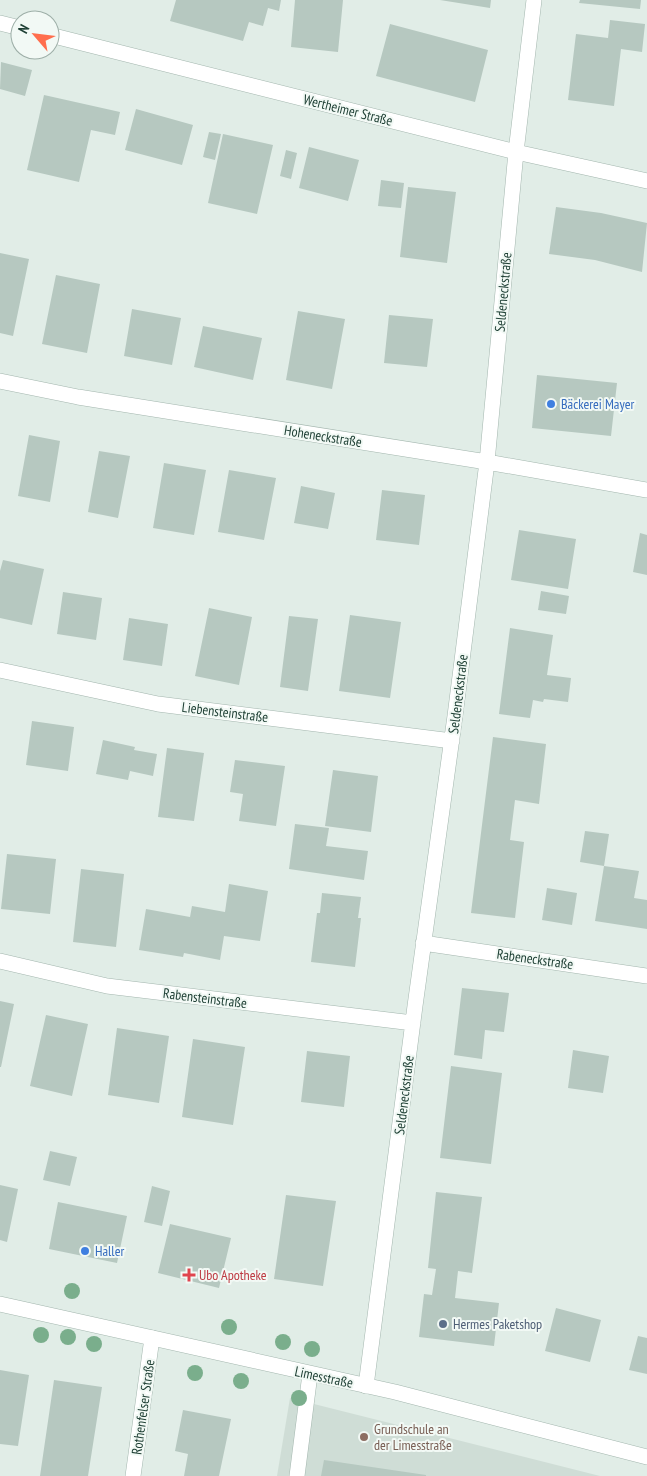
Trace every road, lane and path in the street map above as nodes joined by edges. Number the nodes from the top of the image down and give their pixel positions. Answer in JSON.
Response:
{"nodes":[{"id":1,"x":534,"y":0,"type":"edge"},
{"id":2,"x":60,"y":38,"type":"edge"},
{"id":3,"x":516,"y":152,"type":"junction"},
{"id":4,"x":647,"y":181,"type":"edge"},
{"id":5,"x":0,"y":381,"type":"edge"},
{"id":6,"x":487,"y":462,"type":"junction"},
{"id":7,"x":647,"y":490,"type":"edge"},
{"id":8,"x":0,"y":670,"type":"edge"},
{"id":9,"x":452,"y":740,"type":"junction"},
{"id":10,"x":423,"y":943,"type":"junction"},
{"id":11,"x":0,"y":961,"type":"edge"},
{"id":12,"x":647,"y":976,"type":"edge"},
{"id":13,"x":413,"y":1022,"type":"junction"},
{"id":14,"x":0,"y":1304,"type":"edge"},
{"id":15,"x":152,"y":1338,"type":"junction"},
{"id":16,"x":310,"y":1374,"type":"junction"},
{"id":17,"x":366,"y":1386,"type":"junction"},
{"id":18,"x":647,"y":1457,"type":"edge"},
{"id":19,"x":133,"y":1476,"type":"edge"},
{"id":20,"x":297,"y":1476,"type":"edge"}],
"edges":[{"from":1,"to":3,"type":"street","name":"Seldeneckstraße"},
{"from":2,"to":3,"type":"street","name":"Wertheimer Straße"},
{"from":3,"to":4,"type":"street","name":"Wertheimer Straße"},
{"from":3,"to":6,"type":"street","name":"Seldeneckstraße"},
{"from":5,"to":6,"type":"street","name":"Hoheneckstraße"},
{"from":6,"to":7,"type":"street","name":"Hoheneckstraße"},
{"from":6,"to":9,"type":"street","name":"Seldeneckstraße"},
{"from":8,"to":9,"type":"street","name":"Liebensteinstraße"},
{"from":9,"to":10,"type":"street","name":"Seldeneckstraße"},
{"from":10,"to":12,"type":"street","name":"Rabeneckstraße"},
{"from":10,"to":13,"type":"street","name":"Seldeneckstraße"},
{"from":11,"to":13,"type":"street","name":"Rabensteinstraße"},
{"from":13,"to":17,"type":"street","name":"Seldeneckstraße"},
{"from":14,"to":15,"type":"street","name":"Limesstraße"},
{"from":15,"to":16,"type":"street","name":"Limesstraße"},
{"from":15,"to":19,"type":"street","name":"Rothenfelser Straße"},
{"from":16,"to":17,"type":"street","name":"Limesstraße"},
{"from":16,"to":20,"type":"street"},
{"from":17,"to":18,"type":"street","name":"Limesstraße"}]}
